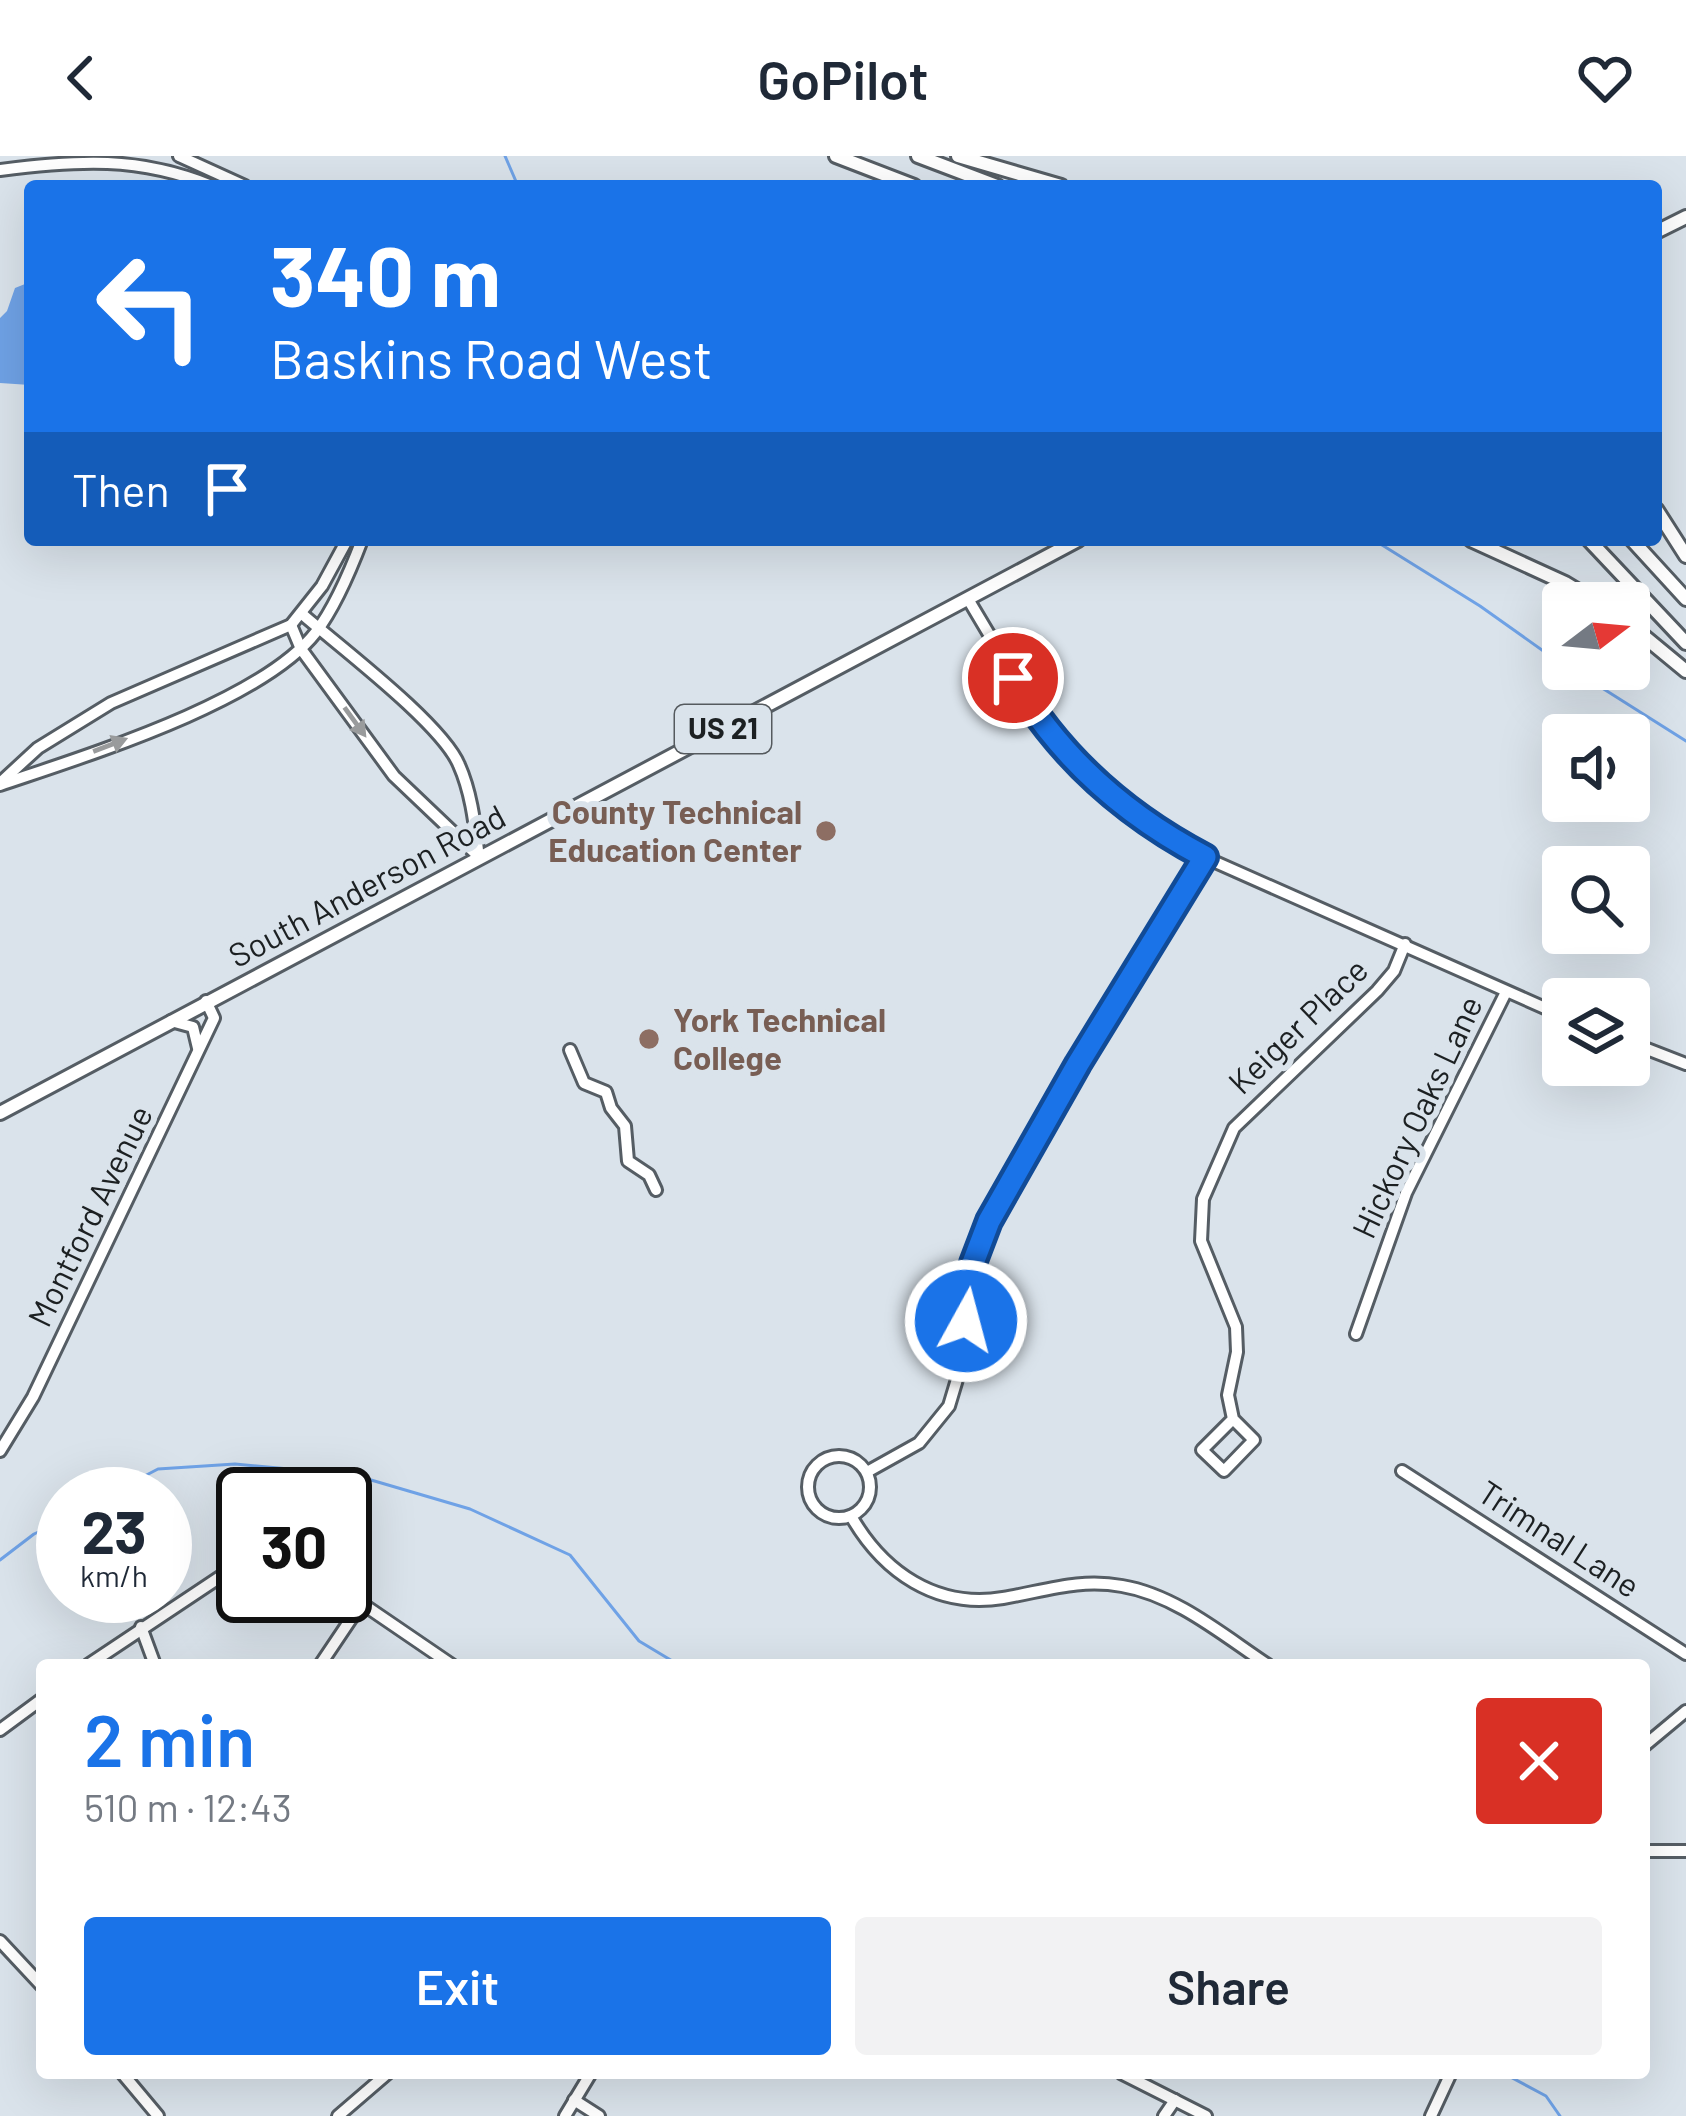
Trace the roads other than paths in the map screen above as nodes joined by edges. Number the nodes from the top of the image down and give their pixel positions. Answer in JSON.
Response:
{"nodes":[{"id":1,"x":179,"y":156,"type":"edge"},
{"id":2,"x":836,"y":156,"type":"edge"},
{"id":3,"x":918,"y":156,"type":"edge"},
{"id":4,"x":958,"y":156,"type":"edge"},
{"id":5,"x":118,"y":157,"type":"edge"},
{"id":6,"x":0,"y":170,"type":"edge"},
{"id":7,"x":197,"y":180,"type":"edge"},
{"id":8,"x":231,"y":180,"type":"edge"},
{"id":9,"x":898,"y":180,"type":"edge"},
{"id":10,"x":981,"y":180,"type":"edge"},
{"id":11,"x":1040,"y":180,"type":"edge"},
{"id":12,"x":1662,"y":518,"type":"edge"},
{"id":13,"x":343,"y":546,"type":"edge"},
{"id":14,"x":359,"y":546,"type":"edge"},
{"id":15,"x":1067,"y":546,"type":"edge"},
{"id":16,"x":1484,"y":546,"type":"edge"},
{"id":17,"x":1595,"y":546,"type":"edge"},
{"id":18,"x":1637,"y":546,"type":"edge"},
{"id":19,"x":1686,"y":556,"type":"edge"},
{"id":20,"x":1563,"y":582,"type":"edge"},
{"id":21,"x":968,"y":599,"type":"junction"},
{"id":22,"x":1686,"y":599,"type":"edge"},
{"id":23,"x":302,"y":614,"type":"junction"},
{"id":24,"x":291,"y":625,"type":"junction"},
{"id":25,"x":319,"y":628,"type":"junction"},
{"id":26,"x":1650,"y":641,"type":"edge"},
{"id":27,"x":1686,"y":643,"type":"edge"},
{"id":28,"x":301,"y":649,"type":"junction"},
{"id":29,"x":1686,"y":671,"type":"edge"},
{"id":30,"x":0,"y":783,"type":"edge"},
{"id":31,"x":1205,"y":857,"type":"junction"},
{"id":32,"x":479,"y":858,"type":"junction"},
{"id":33,"x":1405,"y":944,"type":"junction"},
{"id":34,"x":1506,"y":992,"type":"junction"},
{"id":35,"x":206,"y":1000,"type":"junction"},
{"id":36,"x":1542,"y":1007,"type":"edge"},
{"id":37,"x":171,"y":1021,"type":"junction"},
{"id":38,"x":570,"y":1050,"type":"dead end"},
{"id":39,"x":1650,"y":1050,"type":"edge"},
{"id":40,"x":198,"y":1051,"type":"junction"},
{"id":41,"x":1686,"y":1064,"type":"edge"},
{"id":42,"x":0,"y":1113,"type":"edge"},
{"id":43,"x":656,"y":1190,"type":"dead end"},
{"id":44,"x":1356,"y":1334,"type":"dead end"},
{"id":45,"x":1233,"y":1419,"type":"junction"},
{"id":46,"x":0,"y":1451,"type":"edge"},
{"id":47,"x":1402,"y":1471,"type":"dead end"},
{"id":48,"x":867,"y":1472,"type":"junction"},
{"id":49,"x":851,"y":1516,"type":"junction"},
{"id":50,"x":216,"y":1579,"type":"edge"},
{"id":51,"x":372,"y":1611,"type":"edge"},
{"id":52,"x":348,"y":1623,"type":"edge"},
{"id":53,"x":141,"y":1627,"type":"junction"},
{"id":54,"x":1686,"y":1654,"type":"edge"},
{"id":55,"x":96,"y":1659,"type":"edge"},
{"id":56,"x":153,"y":1659,"type":"edge"},
{"id":57,"x":324,"y":1659,"type":"edge"},
{"id":58,"x":443,"y":1659,"type":"edge"},
{"id":59,"x":1259,"y":1659,"type":"edge"},
{"id":60,"x":36,"y":1703,"type":"edge"},
{"id":61,"x":1686,"y":1711,"type":"edge"},
{"id":62,"x":0,"y":1730,"type":"edge"},
{"id":63,"x":1650,"y":1741,"type":"edge"},
{"id":64,"x":1650,"y":1851,"type":"edge"},
{"id":65,"x":1686,"y":1851,"type":"edge"},
{"id":66,"x":0,"y":1941,"type":"edge"},
{"id":67,"x":36,"y":1980,"type":"edge"},
{"id":68,"x":127,"y":2079,"type":"edge"},
{"id":69,"x":381,"y":2079,"type":"edge"},
{"id":70,"x":587,"y":2079,"type":"edge"},
{"id":71,"x":1132,"y":2079,"type":"edge"},
{"id":72,"x":1448,"y":2079,"type":"edge"},
{"id":73,"x":574,"y":2101,"type":"junction"},
{"id":74,"x":1175,"y":2101,"type":"junction"},
{"id":75,"x":153,"y":2114,"type":"edge"},
{"id":76,"x":338,"y":2116,"type":"edge"},
{"id":77,"x":565,"y":2116,"type":"edge"},
{"id":78,"x":599,"y":2116,"type":"edge"},
{"id":79,"x":1164,"y":2116,"type":"edge"},
{"id":80,"x":1206,"y":2116,"type":"edge"},
{"id":81,"x":1431,"y":2116,"type":"edge"}],
"edges":[{"from":1,"to":8,"type":"street"},
{"from":2,"to":9,"type":"main road"},
{"from":3,"to":10,"type":"main road"},
{"from":4,"to":11,"type":"main road"},
{"from":5,"to":6,"type":"street"},
{"from":5,"to":7,"type":"street"},
{"from":12,"to":19,"type":"main road"},
{"from":13,"to":23,"type":"street"},
{"from":14,"to":25,"type":"street"},
{"from":15,"to":21,"type":"main road","name":"South Anderson Road","number":"US 21"},
{"from":16,"to":20,"type":"main road"},
{"from":17,"to":27,"type":"main road"},
{"from":18,"to":22,"type":"main road"},
{"from":21,"to":31,"type":"street"},
{"from":21,"to":32,"type":"main road","name":"South Anderson Road","number":"US 21"},
{"from":23,"to":24,"type":"street"},
{"from":23,"to":25,"type":"street"},
{"from":24,"to":28,"type":"street"},
{"from":24,"to":30,"type":"street"},
{"from":25,"to":28,"type":"street"},
{"from":25,"to":32,"type":"street"},
{"from":26,"to":29,"type":"main road"},
{"from":30,"to":28,"type":"street","one_way":true},
{"from":28,"to":32,"type":"street","one_way":true},
{"from":31,"to":33,"type":"street"},
{"from":31,"to":48,"type":"street"},
{"from":32,"to":35,"type":"main road","name":"South Anderson Road","number":"US 21"},
{"from":33,"to":34,"type":"street"},
{"from":33,"to":45,"type":"street","name":"Keiger Place"},
{"from":34,"to":36,"type":"street"},
{"from":34,"to":44,"type":"street","name":"Hickory Oaks Lane"},
{"from":35,"to":37,"type":"main road","name":"South Anderson Road","number":"US 21"},
{"from":35,"to":40,"type":"street","name":"Montford Avenue"},
{"from":37,"to":40,"type":"street"},
{"from":37,"to":42,"type":"main road","name":"South Anderson Road","number":"US 21"},
{"from":38,"to":43,"type":"street"},
{"from":39,"to":41,"type":"street"},
{"from":40,"to":46,"type":"street","name":"Montford Avenue"},
{"from":45,"to":45,"type":"street","name":"Keiger Place"},
{"from":47,"to":54,"type":"street","name":"Trimnal Lane"},
{"from":48,"to":49,"type":"street"},
{"from":48,"to":49,"type":"street"},
{"from":49,"to":59,"type":"street"},
{"from":50,"to":53,"type":"street"},
{"from":51,"to":58,"type":"street"},
{"from":52,"to":57,"type":"street"},
{"from":53,"to":55,"type":"street"},
{"from":53,"to":56,"type":"street"},
{"from":60,"to":62,"type":"street"},
{"from":61,"to":63,"type":"street"},
{"from":64,"to":65,"type":"street"},
{"from":66,"to":67,"type":"street"},
{"from":68,"to":75,"type":"street"},
{"from":69,"to":76,"type":"street"},
{"from":70,"to":73,"type":"street"},
{"from":71,"to":74,"type":"street"},
{"from":72,"to":81,"type":"street"},
{"from":73,"to":77,"type":"street"},
{"from":73,"to":78,"type":"street"},
{"from":74,"to":79,"type":"street"},
{"from":74,"to":80,"type":"street"}]}
